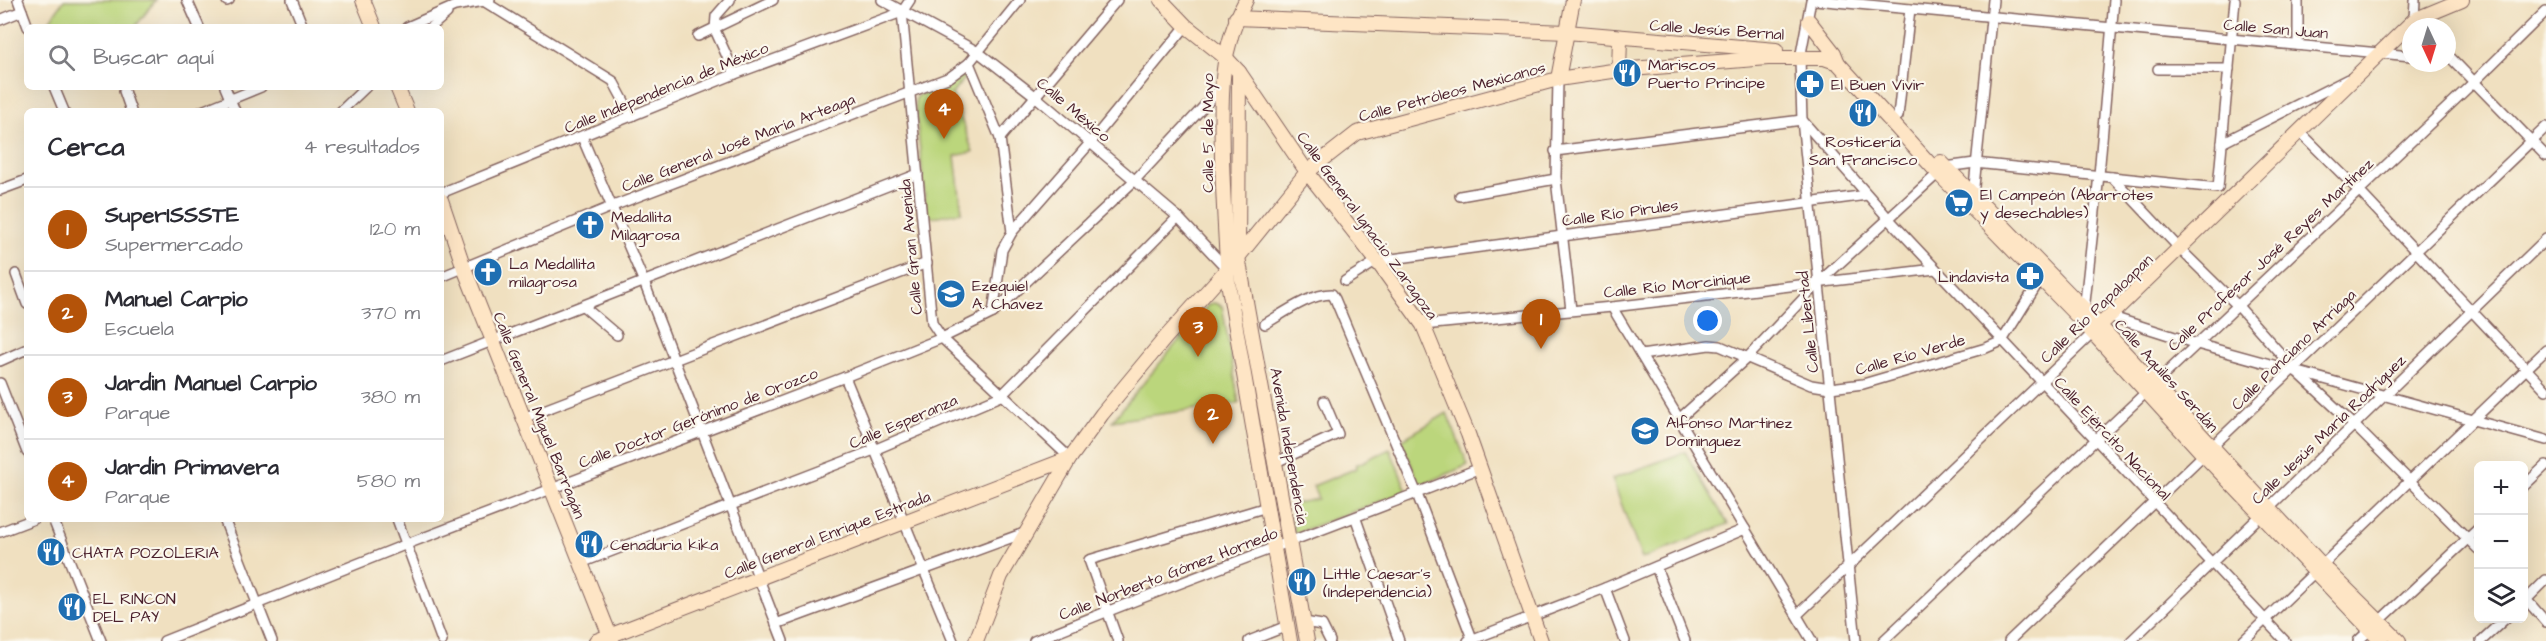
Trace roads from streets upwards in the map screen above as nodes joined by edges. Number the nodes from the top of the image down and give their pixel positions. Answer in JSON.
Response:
{"nodes":[{"id":1,"x":18,"y":0,"type":"edge"},
{"id":2,"x":187,"y":0,"type":"edge"},
{"id":3,"x":292,"y":0,"type":"edge"},
{"id":4,"x":363,"y":0,"type":"edge"},
{"id":5,"x":730,"y":0,"type":"edge"},
{"id":6,"x":773,"y":0,"type":"edge"},
{"id":7,"x":882,"y":0,"type":"edge"},
{"id":8,"x":910,"y":0,"type":"edge"},
{"id":9,"x":1020,"y":0,"type":"edge"},
{"id":10,"x":1117,"y":0,"type":"edge"},
{"id":11,"x":1161,"y":0,"type":"edge"},
{"id":12,"x":1246,"y":0,"type":"edge"},
{"id":13,"x":1573,"y":0,"type":"edge"},
{"id":14,"x":1813,"y":0,"type":"edge"},
{"id":15,"x":1993,"y":0,"type":"edge"},
{"id":16,"x":2114,"y":0,"type":"edge"},
{"id":17,"x":2235,"y":0,"type":"edge"},
{"id":18,"x":2298,"y":0,"type":"edge"},
{"id":19,"x":2415,"y":0,"type":"edge"},
{"id":20,"x":2462,"y":0,"type":"edge"},
{"id":21,"x":2544,"y":0,"type":"edge"},
{"id":22,"x":488,"y":1,"type":"edge"},
{"id":23,"x":458,"y":3,"type":"edge"},
{"id":24,"x":1910,"y":9,"type":"junction"},
{"id":25,"x":22,"y":11,"type":"junction"},
{"id":26,"x":902,"y":12,"type":"junction"},
{"id":27,"x":2544,"y":13,"type":"edge"},
{"id":28,"x":1991,"y":16,"type":"junction"},
{"id":29,"x":1236,"y":18,"type":"junction"},
{"id":30,"x":2417,"y":18,"type":"edge"},
{"id":31,"x":2427,"y":18,"type":"edge"},
{"id":32,"x":0,"y":20,"type":"edge"},
{"id":33,"x":1809,"y":21,"type":"junction"},
{"id":34,"x":27,"y":24,"type":"edge"},
{"id":35,"x":198,"y":24,"type":"edge"},
{"id":36,"x":302,"y":24,"type":"edge"},
{"id":37,"x":373,"y":24,"type":"edge"},
{"id":38,"x":413,"y":24,"type":"edge"},
{"id":39,"x":434,"y":24,"type":"edge"},
{"id":40,"x":1186,"y":26,"type":"junction"},
{"id":41,"x":2112,"y":28,"type":"junction"},
{"id":42,"x":715,"y":30,"type":"junction"},
{"id":43,"x":1567,"y":32,"type":"junction"},
{"id":44,"x":2402,"y":35,"type":"edge"},
{"id":45,"x":698,"y":36,"type":"dead end"},
{"id":46,"x":1620,"y":38,"type":"junction"},
{"id":47,"x":2232,"y":39,"type":"junction"},
{"id":48,"x":2298,"y":45,"type":"junction"},
{"id":49,"x":978,"y":52,"type":"junction"},
{"id":50,"x":2380,"y":53,"type":"junction"},
{"id":51,"x":1800,"y":55,"type":"junction"},
{"id":52,"x":2402,"y":55,"type":"edge"},
{"id":53,"x":1225,"y":57,"type":"junction"},
{"id":54,"x":1836,"y":58,"type":"junction"},
{"id":55,"x":969,"y":63,"type":"junction"},
{"id":56,"x":2456,"y":65,"type":"edge"},
{"id":57,"x":2158,"y":69,"type":"dead end"},
{"id":58,"x":2229,"y":69,"type":"junction"},
{"id":59,"x":1619,"y":70,"type":"junction"},
{"id":60,"x":1239,"y":72,"type":"junction"},
{"id":61,"x":2361,"y":73,"type":"junction"},
{"id":62,"x":735,"y":74,"type":"junction"},
{"id":63,"x":1558,"y":79,"type":"junction"},
{"id":64,"x":2474,"y":82,"type":"junction"},
{"id":65,"x":1220,"y":89,"type":"junction"},
{"id":66,"x":55,"y":90,"type":"edge"},
{"id":67,"x":226,"y":90,"type":"edge"},
{"id":68,"x":254,"y":90,"type":"edge"},
{"id":69,"x":363,"y":90,"type":"edge"},
{"id":70,"x":398,"y":90,"type":"edge"},
{"id":71,"x":124,"y":91,"type":"dead end"},
{"id":72,"x":911,"y":93,"type":"junction"},
{"id":73,"x":1035,"y":96,"type":"junction"},
{"id":74,"x":231,"y":99,"type":"junction"},
{"id":75,"x":2310,"y":99,"type":"junction"},
{"id":76,"x":63,"y":108,"type":"edge"},
{"id":77,"x":130,"y":108,"type":"edge"},
{"id":78,"x":209,"y":108,"type":"edge"},
{"id":79,"x":235,"y":108,"type":"edge"},
{"id":80,"x":344,"y":108,"type":"edge"},
{"id":81,"x":405,"y":108,"type":"edge"},
{"id":82,"x":2320,"y":111,"type":"junction"},
{"id":83,"x":632,"y":116,"type":"junction"},
{"id":84,"x":1895,"y":118,"type":"junction"},
{"id":85,"x":1802,"y":120,"type":"junction"},
{"id":86,"x":2546,"y":127,"type":"edge"},
{"id":87,"x":2299,"y":131,"type":"junction"},
{"id":88,"x":582,"y":137,"type":"junction"},
{"id":89,"x":1000,"y":138,"type":"junction"},
{"id":90,"x":2531,"y":141,"type":"junction"},
{"id":91,"x":1091,"y":142,"type":"junction"},
{"id":92,"x":2222,"y":143,"type":"junction"},
{"id":93,"x":1556,"y":150,"type":"junction"},
{"id":94,"x":2546,"y":156,"type":"edge"},
{"id":95,"x":1976,"y":163,"type":"junction"},
{"id":96,"x":1941,"y":170,"type":"junction"},
{"id":97,"x":1308,"y":172,"type":"junction"},
{"id":98,"x":918,"y":174,"type":"junction"},
{"id":99,"x":2099,"y":176,"type":"junction"},
{"id":100,"x":2112,"y":177,"type":"junction"},
{"id":101,"x":1556,"y":179,"type":"junction"},
{"id":102,"x":1135,"y":180,"type":"junction"},
{"id":103,"x":24,"y":181,"type":"edge"},
{"id":104,"x":2218,"y":188,"type":"junction"},
{"id":105,"x":0,"y":190,"type":"edge"},
{"id":106,"x":2359,"y":191,"type":"junction"},
{"id":107,"x":444,"y":192,"type":"edge"},
{"id":108,"x":1868,"y":195,"type":"junction"},
{"id":109,"x":1460,"y":196,"type":"dead end"},
{"id":110,"x":2230,"y":199,"type":"junction"},
{"id":111,"x":1973,"y":201,"type":"junction"},
{"id":112,"x":1810,"y":202,"type":"junction"},
{"id":113,"x":613,"y":206,"type":"junction"},
{"id":114,"x":444,"y":209,"type":"edge"},
{"id":115,"x":1178,"y":217,"type":"junction"},
{"id":116,"x":1889,"y":219,"type":"junction"},
{"id":117,"x":1012,"y":232,"type":"junction"},
{"id":118,"x":1564,"y":235,"type":"junction"},
{"id":119,"x":2546,"y":238,"type":"edge"},
{"id":120,"x":2180,"y":249,"type":"junction"},
{"id":121,"x":2416,"y":252,"type":"junction"},
{"id":122,"x":1238,"y":257,"type":"junction"},
{"id":123,"x":1377,"y":261,"type":"junction"},
{"id":124,"x":927,"y":263,"type":"junction"},
{"id":125,"x":464,"y":268,"type":"junction"},
{"id":126,"x":1227,"y":269,"type":"junction"},
{"id":127,"x":1935,"y":269,"type":"junction"},
{"id":128,"x":16,"y":274,"type":"dead end"},
{"id":129,"x":2043,"y":274,"type":"junction"},
{"id":130,"x":444,"y":276,"type":"edge"},
{"id":131,"x":1345,"y":281,"type":"dead end"},
{"id":132,"x":644,"y":282,"type":"junction"},
{"id":133,"x":1818,"y":283,"type":"junction"},
{"id":134,"x":24,"y":296,"type":"edge"},
{"id":135,"x":583,"y":306,"type":"junction"},
{"id":136,"x":1612,"y":306,"type":"junction"},
{"id":137,"x":2238,"y":306,"type":"junction"},
{"id":138,"x":1571,"y":310,"type":"junction"},
{"id":139,"x":2472,"y":312,"type":"junction"},
{"id":140,"x":993,"y":313,"type":"junction"},
{"id":141,"x":2083,"y":315,"type":"junction"},
{"id":142,"x":1265,"y":324,"type":"dead end"},
{"id":143,"x":1422,"y":325,"type":"junction"},
{"id":144,"x":2101,"y":325,"type":"junction"},
{"id":145,"x":617,"y":335,"type":"dead end"},
{"id":146,"x":942,"y":338,"type":"junction"},
{"id":147,"x":493,"y":340,"type":"junction"},
{"id":148,"x":2002,"y":341,"type":"junction"},
{"id":149,"x":2197,"y":344,"type":"junction"},
{"id":150,"x":24,"y":350,"type":"edge"},
{"id":151,"x":2546,"y":350,"type":"edge"},
{"id":152,"x":1641,"y":355,"type":"junction"},
{"id":153,"x":1748,"y":357,"type":"junction"},
{"id":154,"x":673,"y":358,"type":"junction"},
{"id":155,"x":444,"y":360,"type":"edge"},
{"id":156,"x":0,"y":361,"type":"edge"},
{"id":157,"x":2294,"y":369,"type":"junction"},
{"id":158,"x":2527,"y":369,"type":"junction"},
{"id":159,"x":845,"y":376,"type":"junction"},
{"id":160,"x":0,"y":383,"type":"edge"},
{"id":161,"x":2042,"y":384,"type":"junction"},
{"id":162,"x":1830,"y":388,"type":"junction"},
{"id":163,"x":2151,"y":388,"type":"junction"},
{"id":164,"x":2546,"y":390,"type":"edge"},
{"id":165,"x":1001,"y":396,"type":"junction"},
{"id":166,"x":2383,"y":396,"type":"junction"},
{"id":167,"x":1324,"y":401,"type":"dead end"},
{"id":168,"x":523,"y":418,"type":"junction"},
{"id":169,"x":1679,"y":419,"type":"junction"},
{"id":170,"x":2473,"y":420,"type":"junction"},
{"id":171,"x":2353,"y":424,"type":"junction"},
{"id":172,"x":701,"y":431,"type":"junction"},
{"id":173,"x":2096,"y":440,"type":"junction"},
{"id":174,"x":2546,"y":440,"type":"edge"},
{"id":175,"x":24,"y":444,"type":"edge"},
{"id":176,"x":874,"y":450,"type":"junction"},
{"id":177,"x":2207,"y":451,"type":"junction"},
{"id":178,"x":1070,"y":458,"type":"junction"},
{"id":179,"x":1276,"y":462,"type":"junction"},
{"id":180,"x":2546,"y":465,"type":"edge"},
{"id":181,"x":1480,"y":468,"type":"junction"},
{"id":182,"x":2409,"y":481,"type":"junction"},
{"id":183,"x":2528,"y":481,"type":"edge"},
{"id":184,"x":552,"y":489,"type":"junction"},
{"id":185,"x":1417,"y":494,"type":"junction"},
{"id":186,"x":2153,"y":503,"type":"junction"},
{"id":187,"x":730,"y":505,"type":"junction"},
{"id":188,"x":1267,"y":507,"type":"junction"},
{"id":189,"x":2265,"y":511,"type":"junction"},
{"id":190,"x":1356,"y":519,"type":"junction"},
{"id":191,"x":26,"y":522,"type":"edge"},
{"id":192,"x":54,"y":522,"type":"edge"},
{"id":193,"x":225,"y":522,"type":"edge"},
{"id":194,"x":398,"y":522,"type":"edge"},
{"id":195,"x":904,"y":522,"type":"junction"},
{"id":196,"x":1745,"y":529,"type":"junction"},
{"id":197,"x":0,"y":532,"type":"edge"},
{"id":198,"x":1027,"y":532,"type":"junction"},
{"id":199,"x":2474,"y":534,"type":"edge"},
{"id":200,"x":2469,"y":539,"type":"junction"},
{"id":201,"x":1290,"y":542,"type":"junction"},
{"id":202,"x":407,"y":544,"type":"junction"},
{"id":203,"x":2474,"y":545,"type":"edge"},
{"id":204,"x":1275,"y":549,"type":"junction"},
{"id":205,"x":581,"y":563,"type":"junction"},
{"id":206,"x":2211,"y":563,"type":"junction"},
{"id":207,"x":1656,"y":567,"type":"junction"},
{"id":208,"x":1847,"y":568,"type":"junction"},
{"id":209,"x":2318,"y":569,"type":"junction"},
{"id":210,"x":923,"y":571,"type":"junction"},
{"id":211,"x":758,"y":579,"type":"junction"},
{"id":212,"x":2546,"y":580,"type":"edge"},
{"id":213,"x":1605,"y":588,"type":"junction"},
{"id":214,"x":2528,"y":596,"type":"edge"},
{"id":215,"x":258,"y":604,"type":"junction"},
{"id":216,"x":2528,"y":604,"type":"edge"},
{"id":217,"x":1107,"y":611,"type":"junction"},
{"id":218,"x":1797,"y":615,"type":"junction"},
{"id":219,"x":1532,"y":617,"type":"junction"},
{"id":220,"x":2265,"y":619,"type":"junction"},
{"id":221,"x":1304,"y":622,"type":"junction"},
{"id":222,"x":2546,"y":622,"type":"edge"},
{"id":223,"x":2501,"y":623,"type":"edge"},
{"id":224,"x":776,"y":624,"type":"junction"},
{"id":225,"x":2374,"y":624,"type":"junction"},
{"id":226,"x":1287,"y":626,"type":"junction"},
{"id":227,"x":611,"y":638,"type":"edge"},
{"id":228,"x":1471,"y":640,"type":"edge"},
{"id":229,"x":100,"y":641,"type":"edge"},
{"id":230,"x":164,"y":641,"type":"edge"},
{"id":231,"x":272,"y":641,"type":"edge"},
{"id":232,"x":442,"y":641,"type":"edge"},
{"id":233,"x":596,"y":641,"type":"edge"},
{"id":234,"x":783,"y":641,"type":"edge"},
{"id":235,"x":953,"y":641,"type":"edge"},
{"id":236,"x":976,"y":641,"type":"edge"},
{"id":237,"x":1034,"y":641,"type":"edge"},
{"id":238,"x":1118,"y":641,"type":"edge"},
{"id":239,"x":1248,"y":641,"type":"edge"},
{"id":240,"x":1290,"y":641,"type":"edge"},
{"id":241,"x":1307,"y":641,"type":"edge"},
{"id":242,"x":1330,"y":641,"type":"edge"},
{"id":243,"x":1398,"y":641,"type":"edge"},
{"id":244,"x":1541,"y":641,"type":"edge"},
{"id":245,"x":1625,"y":641,"type":"edge"},
{"id":246,"x":1685,"y":641,"type":"edge"},
{"id":247,"x":1812,"y":641,"type":"edge"},
{"id":248,"x":1856,"y":641,"type":"edge"},
{"id":249,"x":1883,"y":641,"type":"edge"},
{"id":250,"x":2009,"y":641,"type":"edge"},
{"id":251,"x":2131,"y":641,"type":"edge"},
{"id":252,"x":2243,"y":641,"type":"edge"},
{"id":253,"x":2285,"y":641,"type":"edge"},
{"id":254,"x":2358,"y":641,"type":"edge"},
{"id":255,"x":2381,"y":641,"type":"edge"},
{"id":256,"x":2399,"y":641,"type":"edge"},
{"id":257,"x":2481,"y":641,"type":"edge"}],
"edges":[{"from":1,"to":25,"type":"street"},
{"from":2,"to":35,"type":"street"},
{"from":3,"to":36,"type":"street"},
{"from":4,"to":37,"type":"street"},
{"from":5,"to":42,"type":"street"},
{"from":6,"to":42,"type":"street"},
{"from":7,"to":26,"type":"street","name":"Calle México"},
{"from":8,"to":26,"type":"street"},
{"from":9,"to":49,"type":"street","name":"Calle General José María Arteaga"},
{"from":10,"to":73,"type":"street"},
{"from":11,"to":40,"type":"street","name":"Calle General Ignacio Zaragoza"},
{"from":12,"to":29,"type":"street","name":"Calle 5 de Mayo"},
{"from":13,"to":43,"type":"street"},
{"from":14,"to":24,"type":"street","name":"Calle San Juan"},
{"from":14,"to":33,"type":"street","name":"Calle Libertad"},
{"from":15,"to":28,"type":"street"},
{"from":16,"to":41,"type":"street"},
{"from":17,"to":47,"type":"street"},
{"from":18,"to":48,"type":"street"},
{"from":19,"to":30,"type":"street"},
{"from":20,"to":31,"type":"street"},
{"from":21,"to":27,"type":"street"},
{"from":22,"to":23,"type":"street"},
{"from":22,"to":83,"type":"street"},
{"from":23,"to":38,"type":"street"},
{"from":23,"to":39,"type":"street"},
{"from":24,"to":28,"type":"street","name":"Calle San Juan"},
{"from":24,"to":84,"type":"street"},
{"from":25,"to":32,"type":"street"},
{"from":25,"to":34,"type":"street"},
{"from":26,"to":49,"type":"street","name":"Calle México"},
{"from":26,"to":62,"type":"street","name":"Calle Independencia de México"},
{"from":26,"to":72,"type":"street","name":"Calle Gran Avenida"},
{"from":27,"to":64,"type":"street","name":"Calle Profesor José Reyes Martínez"},
{"from":28,"to":41,"type":"street","name":"Calle San Juan"},
{"from":28,"to":95,"type":"street"},
{"from":29,"to":43,"type":"street","name":"Calle Jesús Bernal"},
{"from":29,"to":53,"type":"street","name":"Calle 5 de Mayo"},
{"from":33,"to":51,"type":"street","name":"Calle Libertad"},
{"from":33,"to":54,"type":"street","name":"Calle Aquiles Serdán"},
{"from":40,"to":53,"type":"street","name":"Calle General Ignacio Zaragoza"},
{"from":40,"to":91,"type":"street"},
{"from":41,"to":47,"type":"street","name":"Calle San Juan"},
{"from":41,"to":99,"type":"street"},
{"from":42,"to":45,"type":"street"},
{"from":42,"to":62,"type":"street"},
{"from":43,"to":46,"type":"street","name":"Calle Jesús Bernal"},
{"from":43,"to":63,"type":"street"},
{"from":44,"to":50,"type":"street","name":"Calle Río Papaloapan"},
{"from":46,"to":51,"type":"street","name":"Calle Jesús Bernal"},
{"from":46,"to":59,"type":"street"},
{"from":47,"to":48,"type":"street","name":"Calle San Juan"},
{"from":47,"to":58,"type":"street"},
{"from":48,"to":50,"type":"street","name":"Calle San Juan"},
{"from":49,"to":55,"type":"street","name":"Calle General José María Arteaga"},
{"from":49,"to":73,"type":"street","name":"Calle México"},
{"from":50,"to":52,"type":"street","name":"Calle San Juan"},
{"from":50,"to":61,"type":"street","name":"Calle Río Papaloapan"},
{"from":51,"to":54,"type":"street"},
{"from":51,"to":59,"type":"street","name":"Calle Petróleos Mexicanos"},
{"from":51,"to":85,"type":"street","name":"Calle Libertad"},
{"from":53,"to":60,"type":"street","name":"Calle General Ignacio Zaragoza"},
{"from":53,"to":65,"type":"street","name":"Calle 5 de Mayo"},
{"from":54,"to":84,"type":"street","name":"Calle Aquiles Serdán"},
{"from":55,"to":72,"type":"street","name":"Calle General José María Arteaga"},
{"from":55,"to":89,"type":"street"},
{"from":56,"to":64,"type":"street"},
{"from":57,"to":58,"type":"street"},
{"from":58,"to":92,"type":"street"},
{"from":59,"to":63,"type":"street","name":"Calle Petróleos Mexicanos"},
{"from":60,"to":97,"type":"street","name":"Calle General Ignacio Zaragoza"},
{"from":60,"to":122,"type":"street","name":"Calle 5 de Mayo"},
{"from":61,"to":75,"type":"street"},
{"from":61,"to":82,"type":"street","name":"Calle Río Papaloapan"},
{"from":62,"to":83,"type":"street","name":"Calle Independencia de México"},
{"from":63,"to":93,"type":"street"},
{"from":63,"to":97,"type":"street","name":"Calle Petróleos Mexicanos"},
{"from":64,"to":90,"type":"street"},
{"from":64,"to":106,"type":"street","name":"Calle Profesor José Reyes Martínez"},
{"from":65,"to":102,"type":"street","name":"Calle Doctor Gerónimo de Orozco"},
{"from":65,"to":126,"type":"street","name":"Calle 5 de Mayo"},
{"from":66,"to":76,"type":"street"},
{"from":67,"to":74,"type":"street"},
{"from":68,"to":74,"type":"street"},
{"from":69,"to":80,"type":"street"},
{"from":70,"to":81,"type":"street"},
{"from":71,"to":77,"type":"street"},
{"from":72,"to":98,"type":"street","name":"Calle Gran Avenida"},
{"from":72,"to":113,"type":"street","name":"Calle General José María Arteaga"},
{"from":73,"to":89,"type":"street"},
{"from":73,"to":91,"type":"street","name":"Calle México"},
{"from":74,"to":78,"type":"street"},
{"from":74,"to":79,"type":"street"},
{"from":75,"to":82,"type":"street"},
{"from":75,"to":92,"type":"street"},
{"from":82,"to":87,"type":"street","name":"Calle Río Papaloapan"},
{"from":83,"to":88,"type":"street","name":"Calle Independencia de México"},
{"from":84,"to":96,"type":"street","name":"Calle Aquiles Serdán"},
{"from":85,"to":93,"type":"street"},
{"from":85,"to":108,"type":"street","name":"Calle Ejército Nacional"},
{"from":85,"to":112,"type":"street","name":"Calle Libertad"},
{"from":86,"to":90,"type":"street","name":"Calle Ponciano Arriaga"},
{"from":87,"to":106,"type":"street"},
{"from":87,"to":110,"type":"street","name":"Calle Río Papaloapan"},
{"from":88,"to":107,"type":"street","name":"Calle Independencia de México"},
{"from":88,"to":113,"type":"street"},
{"from":89,"to":117,"type":"street"},
{"from":90,"to":94,"type":"street"},
{"from":90,"to":121,"type":"street","name":"Calle Ponciano Arriaga"},
{"from":91,"to":102,"type":"street","name":"Calle México"},
{"from":91,"to":117,"type":"street"},
{"from":92,"to":104,"type":"street"},
{"from":93,"to":101,"type":"street"},
{"from":95,"to":96,"type":"street"},
{"from":95,"to":99,"type":"street"},
{"from":95,"to":111,"type":"street"},
{"from":96,"to":111,"type":"street","name":"Calle Aquiles Serdán"},
{"from":96,"to":116,"type":"street"},
{"from":97,"to":122,"type":"street","name":"Calle Petróleos Mexicanos"},
{"from":97,"to":123,"type":"street","name":"Calle General Ignacio Zaragoza"},
{"from":98,"to":124,"type":"street","name":"Calle Gran Avenida"},
{"from":98,"to":132,"type":"street"},
{"from":99,"to":100,"type":"street"},
{"from":99,"to":141,"type":"street"},
{"from":100,"to":104,"type":"street"},
{"from":100,"to":120,"type":"street"},
{"from":101,"to":109,"type":"street"},
{"from":101,"to":118,"type":"street"},
{"from":102,"to":115,"type":"street","name":"Calle México"},
{"from":102,"to":140,"type":"street","name":"Calle Doctor Gerónimo de Orozco"},
{"from":103,"to":105,"type":"street"},
{"from":104,"to":110,"type":"street"},
{"from":106,"to":121,"type":"street"},
{"from":106,"to":137,"type":"street","name":"Calle Profesor José Reyes Martínez"},
{"from":108,"to":112,"type":"street","name":"Calle Río Pirules"},
{"from":108,"to":116,"type":"street","name":"Calle Ejército Nacional"},
{"from":110,"to":120,"type":"street","name":"Calle Río Papaloapan"},
{"from":111,"to":129,"type":"street","name":"Calle Aquiles Serdán"},
{"from":112,"to":118,"type":"street","name":"Calle Río Pirules"},
{"from":112,"to":133,"type":"street","name":"Calle Libertad"},
{"from":113,"to":125,"type":"street","name":"Calle General José María Arteaga"},
{"from":113,"to":132,"type":"street"},
{"from":114,"to":125,"type":"street","name":"Calle General Miguel Barragán"},
{"from":115,"to":126,"type":"street","name":"Calle México"},
{"from":115,"to":165,"type":"street","name":"Calle Esperanza"},
{"from":116,"to":127,"type":"street","name":"Calle Ejército Nacional"},
{"from":116,"to":133,"type":"street"},
{"from":117,"to":140,"type":"street"},
{"from":118,"to":123,"type":"street","name":"Calle Río Pirules"},
{"from":118,"to":138,"type":"street"},
{"from":119,"to":139,"type":"street","name":"Calle Jesús María Rodríguez"},
{"from":120,"to":137,"type":"street"},
{"from":120,"to":144,"type":"street","name":"Calle Río Papaloapan"},
{"from":121,"to":139,"type":"street"},
{"from":121,"to":157,"type":"street","name":"Calle Ponciano Arriaga"},
{"from":122,"to":126,"type":"street","name":"Calle Petróleos Mexicanos"},
{"from":122,"to":179,"type":"street","name":"Avenida Independencia"},
{"from":123,"to":131,"type":"street"},
{"from":123,"to":143,"type":"street","name":"Calle General Ignacio Zaragoza"},
{"from":124,"to":146,"type":"street","name":"Calle Gran Avenida"},
{"from":124,"to":154,"type":"street"},
{"from":125,"to":130,"type":"street","name":"Calle General José María Arteaga"},
{"from":125,"to":147,"type":"street","name":"Calle General Miguel Barragán"},
{"from":126,"to":178,"type":"street","name":"Calle Petróleos Mexicanos"},
{"from":126,"to":188,"type":"street","name":"Avenida Independencia"},
{"from":127,"to":133,"type":"street","name":"Calle Río Morcinique"},
{"from":127,"to":148,"type":"street","name":"Calle Ejército Nacional"},
{"from":128,"to":134,"type":"street"},
{"from":129,"to":141,"type":"street","name":"Calle Aquiles Serdán"},
{"from":129,"to":148,"type":"street"},
{"from":132,"to":135,"type":"street"},
{"from":132,"to":154,"type":"street"},
{"from":133,"to":136,"type":"street","name":"Calle Río Morcinique"},
{"from":133,"to":153,"type":"street"},
{"from":133,"to":162,"type":"street","name":"Calle Libertad"},
{"from":135,"to":145,"type":"street"},
{"from":135,"to":147,"type":"street"},
{"from":136,"to":138,"type":"street","name":"Calle Río Morcinique"},
{"from":136,"to":152,"type":"street"},
{"from":137,"to":149,"type":"street","name":"Calle Profesor José Reyes Martínez"},
{"from":137,"to":157,"type":"street"},
{"from":138,"to":143,"type":"street","name":"Calle Río Morcinique"},
{"from":139,"to":158,"type":"street"},
{"from":139,"to":166,"type":"street","name":"Calle Jesús María Rodríguez"},
{"from":140,"to":146,"type":"street","name":"Calle Doctor Gerónimo de Orozco"},
{"from":141,"to":144,"type":"street","name":"Calle Aquiles Serdán"},
{"from":142,"to":185,"type":"street"},
{"from":143,"to":181,"type":"street","name":"Calle General Ignacio Zaragoza"},
{"from":144,"to":149,"type":"street"},
{"from":144,"to":161,"type":"street","name":"Calle Río Papaloapan"},
{"from":144,"to":163,"type":"street","name":"Calle Aquiles Serdán"},
{"from":146,"to":159,"type":"street","name":"Calle Doctor Gerónimo de Orozco"},
{"from":146,"to":165,"type":"street","name":"Calle Gran Avenida"},
{"from":147,"to":155,"type":"street"},
{"from":147,"to":168,"type":"street","name":"Calle General Miguel Barragán"},
{"from":148,"to":161,"type":"street","name":"Calle Ejército Nacional"},
{"from":148,"to":162,"type":"street","name":"Calle Río Verde"},
{"from":149,"to":157,"type":"street"},
{"from":149,"to":163,"type":"street","name":"Calle Profesor José Reyes Martínez"},
{"from":150,"to":156,"type":"street"},
{"from":151,"to":158,"type":"street"},
{"from":152,"to":153,"type":"street","name":"Calle Río Verde"},
{"from":152,"to":169,"type":"street"},
{"from":153,"to":162,"type":"street","name":"Calle Río Verde"},
{"from":153,"to":169,"type":"street"},
{"from":154,"to":168,"type":"street"},
{"from":154,"to":172,"type":"street"},
{"from":157,"to":166,"type":"street"},
{"from":157,"to":171,"type":"street"},
{"from":157,"to":177,"type":"street","name":"Calle Ponciano Arriaga"},
{"from":158,"to":164,"type":"street"},
{"from":158,"to":170,"type":"street"},
{"from":159,"to":172,"type":"street","name":"Calle Doctor Gerónimo de Orozco"},
{"from":159,"to":176,"type":"street"},
{"from":160,"to":175,"type":"street"},
{"from":161,"to":173,"type":"street","name":"Calle Ejército Nacional"},
{"from":161,"to":208,"type":"street","name":"Calle Río Papaloapan"},
{"from":162,"to":208,"type":"street","name":"Calle Libertad"},
{"from":163,"to":173,"type":"street","name":"Calle Profesor José Reyes Martínez"},
{"from":163,"to":177,"type":"street","name":"Calle Aquiles Serdán"},
{"from":165,"to":176,"type":"street","name":"Calle Esperanza"},
{"from":165,"to":178,"type":"street","name":"Calle Gran Avenida"},
{"from":166,"to":170,"type":"street"},
{"from":166,"to":171,"type":"street","name":"Calle Jesús María Rodríguez"},
{"from":167,"to":179,"type":"street"},
{"from":168,"to":184,"type":"street","name":"Calle General Miguel Barragán"},
{"from":169,"to":196,"type":"street"},
{"from":170,"to":174,"type":"street"},
{"from":170,"to":182,"type":"street"},
{"from":171,"to":182,"type":"street"},
{"from":171,"to":189,"type":"street","name":"Calle Jesús María Rodríguez"},
{"from":172,"to":184,"type":"street","name":"Calle Doctor Gerónimo de Orozco"},
{"from":172,"to":187,"type":"street"},
{"from":173,"to":186,"type":"street","name":"Calle Ejército Nacional"},
{"from":173,"to":249,"type":"street","name":"Calle Profesor José Reyes Martínez"},
{"from":176,"to":187,"type":"street","name":"Calle Esperanza"},
{"from":176,"to":195,"type":"street"},
{"from":177,"to":186,"type":"street","name":"Calle Ponciano Arriaga"},
{"from":177,"to":189,"type":"street","name":"Calle Aquiles Serdán"},
{"from":178,"to":195,"type":"street","name":"Calle General Enrique Estrada"},
{"from":178,"to":198,"type":"street","name":"Calle Petróleos Mexicanos"},
{"from":179,"to":201,"type":"street","name":"Avenida Independencia"},
{"from":180,"to":183,"type":"street"},
{"from":181,"to":185,"type":"street","name":"Calle Norberto Gómez Hornedo"},
{"from":181,"to":219,"type":"street","name":"Calle General Ignacio Zaragoza"},
{"from":182,"to":200,"type":"street"},
{"from":182,"to":209,"type":"street"},
{"from":184,"to":202,"type":"street","name":"Calle Doctor Gerónimo de Orozco"},
{"from":184,"to":205,"type":"street","name":"Calle General Miguel Barragán"},
{"from":185,"to":190,"type":"street","name":"Calle Norberto Gómez Hornedo"},
{"from":185,"to":228,"type":"street"},
{"from":186,"to":206,"type":"street","name":"Calle Ejército Nacional"},
{"from":186,"to":250,"type":"street","name":"Calle Ponciano Arriaga"},
{"from":187,"to":205,"type":"street","name":"Calle Esperanza"},
{"from":187,"to":211,"type":"street"},
{"from":188,"to":204,"type":"street","name":"Avenida Independencia"},
{"from":188,"to":217,"type":"street"},
{"from":189,"to":206,"type":"street","name":"Calle Jesús María Rodríguez"},
{"from":189,"to":209,"type":"street","name":"Calle Aquiles Serdán"},
{"from":190,"to":201,"type":"street","name":"Calle Norberto Gómez Hornedo"},
{"from":190,"to":243,"type":"street"},
{"from":191,"to":197,"type":"street"},
{"from":192,"to":229,"type":"street"},
{"from":193,"to":215,"type":"street"},
{"from":194,"to":202,"type":"street"},
{"from":195,"to":210,"type":"street"},
{"from":195,"to":211,"type":"street","name":"Calle General Enrique Estrada"},
{"from":196,"to":207,"type":"street"},
{"from":196,"to":218,"type":"street"},
{"from":198,"to":210,"type":"street"},
{"from":198,"to":236,"type":"street","name":"Calle Petróleos Mexicanos"},
{"from":199,"to":200,"type":"street"},
{"from":200,"to":203,"type":"street"},
{"from":200,"to":225,"type":"street"},
{"from":201,"to":204,"type":"street","name":"Calle Norberto Gómez Hornedo"},
{"from":201,"to":221,"type":"street","name":"Avenida Independencia"},
{"from":202,"to":215,"type":"street","name":"Calle Doctor Gerónimo de Orozco"},
{"from":202,"to":232,"type":"street"},
{"from":204,"to":217,"type":"street","name":"Calle Norberto Gómez Hornedo"},
{"from":204,"to":226,"type":"street","name":"Avenida Independencia"},
{"from":205,"to":227,"type":"street","name":"Calle General Miguel Barragán"},
{"from":206,"to":220,"type":"street","name":"Calle Ejército Nacional"},
{"from":206,"to":251,"type":"street","name":"Calle Jesús María Rodríguez"},
{"from":207,"to":213,"type":"street"},
{"from":207,"to":246,"type":"street"},
{"from":208,"to":218,"type":"street","name":"Calle Río Papaloapan"},
{"from":208,"to":248,"type":"street","name":"Calle Libertad"},
{"from":209,"to":220,"type":"street"},
{"from":209,"to":225,"type":"street","name":"Calle Aquiles Serdán"},
{"from":210,"to":224,"type":"street"},
{"from":210,"to":235,"type":"street"},
{"from":211,"to":224,"type":"street"},
{"from":211,"to":227,"type":"street","name":"Calle General Enrique Estrada"},
{"from":212,"to":214,"type":"street"},
{"from":213,"to":219,"type":"street"},
{"from":213,"to":245,"type":"street"},
{"from":215,"to":230,"type":"street","name":"Calle Doctor Gerónimo de Orozco"},
{"from":215,"to":231,"type":"street"},
{"from":216,"to":222,"type":"street"},
{"from":217,"to":237,"type":"street","name":"Calle Norberto Gómez Hornedo"},
{"from":217,"to":238,"type":"street"},
{"from":218,"to":247,"type":"street"},
{"from":219,"to":228,"type":"street"},
{"from":219,"to":244,"type":"street","name":"Calle General Ignacio Zaragoza"},
{"from":220,"to":252,"type":"street"},
{"from":220,"to":253,"type":"street","name":"Calle Ejército Nacional"},
{"from":221,"to":241,"type":"street","name":"Avenida Independencia"},
{"from":221,"to":242,"type":"street"},
{"from":223,"to":257,"type":"street"},
{"from":224,"to":234,"type":"street"},
{"from":225,"to":254,"type":"street"},
{"from":225,"to":255,"type":"street","name":"Calle Aquiles Serdán"},
{"from":225,"to":256,"type":"street","name":"Calle Aquiles Serdán"},
{"from":226,"to":239,"type":"street"},
{"from":226,"to":240,"type":"street","name":"Avenida Independencia"},
{"from":227,"to":233,"type":"street","name":"Calle General Enrique Estrada"}]}
